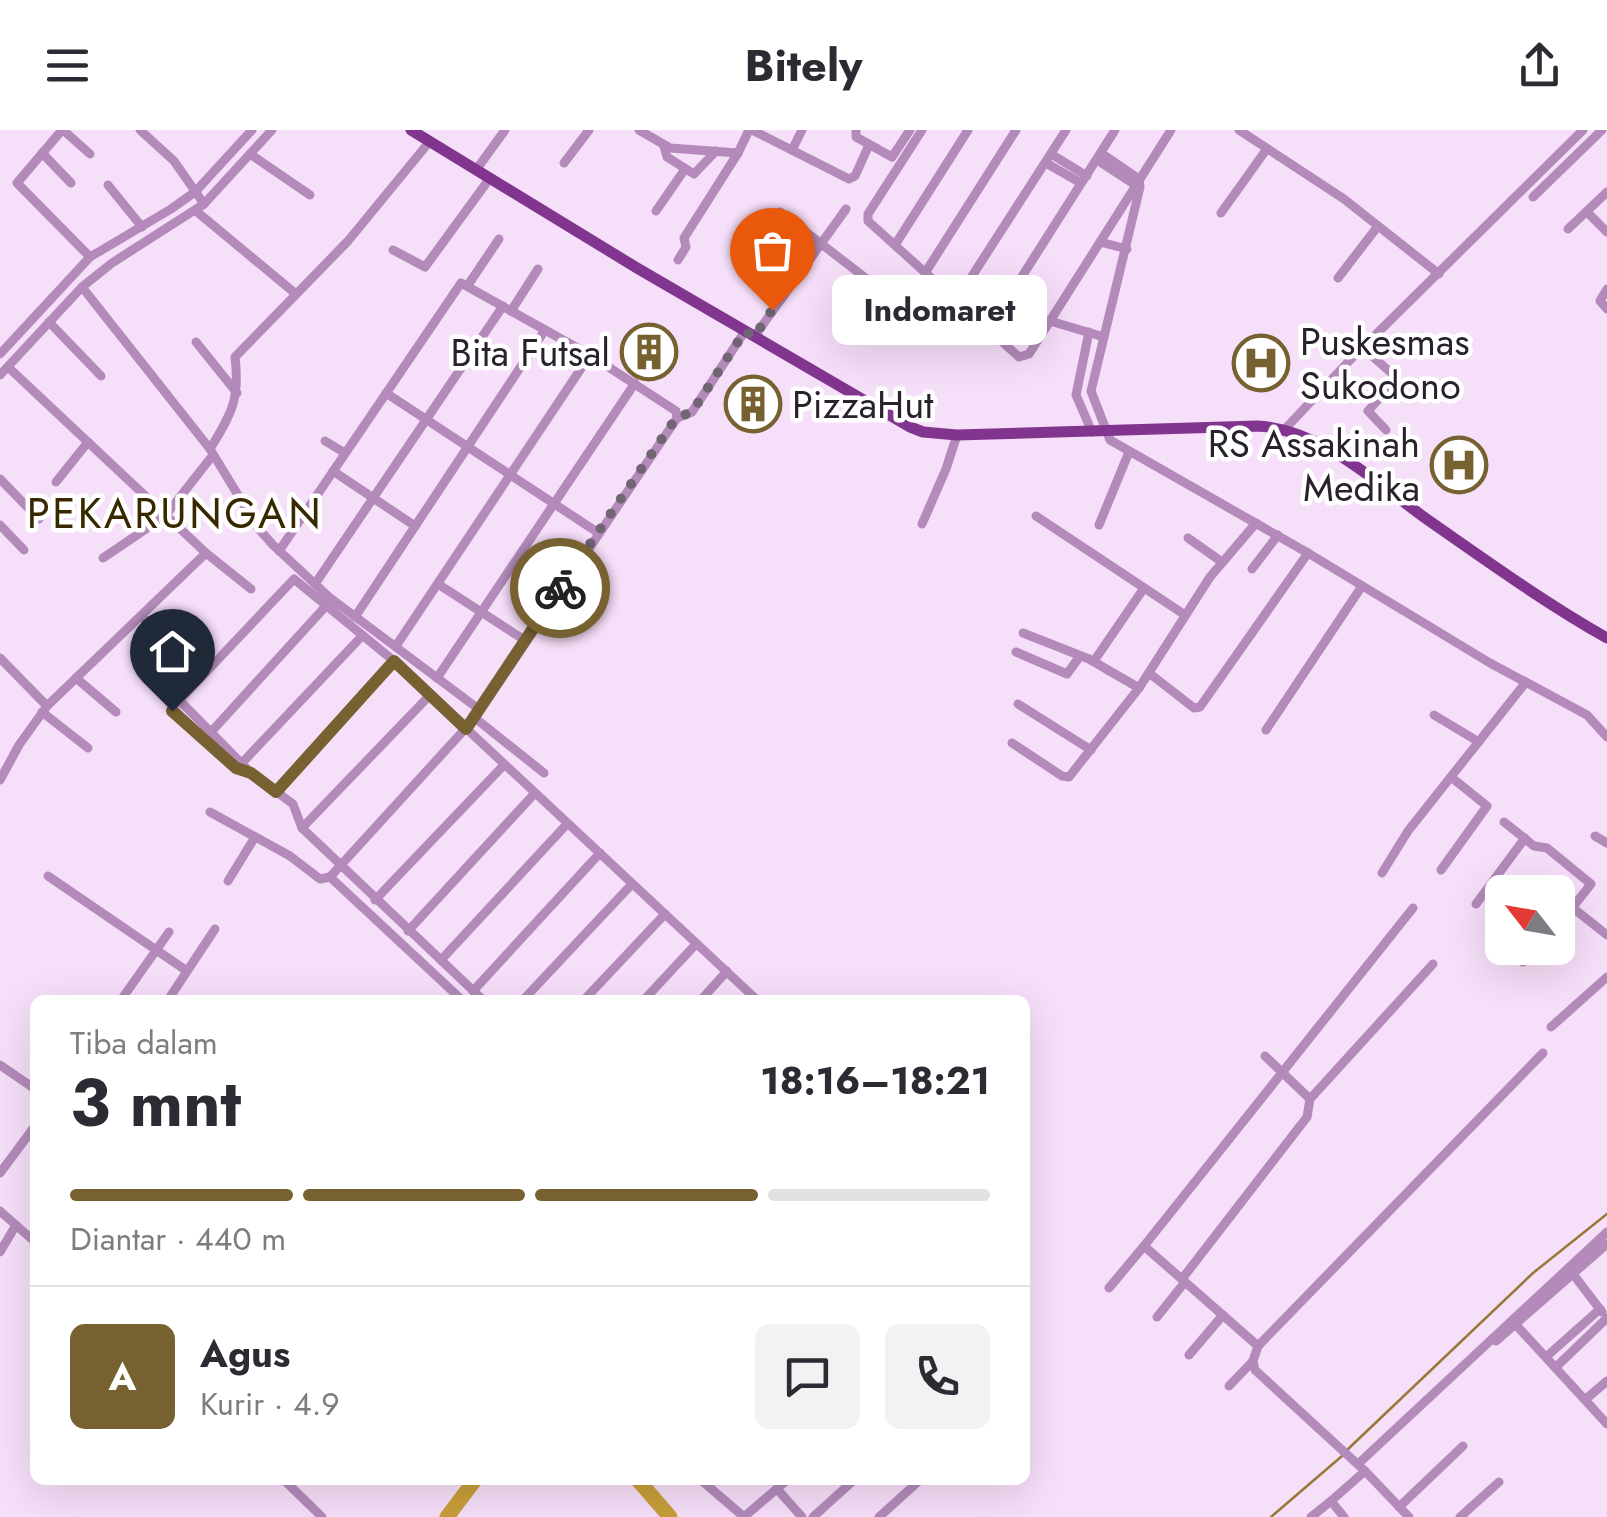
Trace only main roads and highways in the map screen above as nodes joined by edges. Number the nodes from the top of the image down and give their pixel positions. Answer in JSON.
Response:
{"nodes":[{"id":1,"x":411,"y":130,"type":"edge"},
{"id":2,"x":1607,"y":638,"type":"edge"}],
"edges":[{"from":1,"to":2,"type":"main road"}]}
